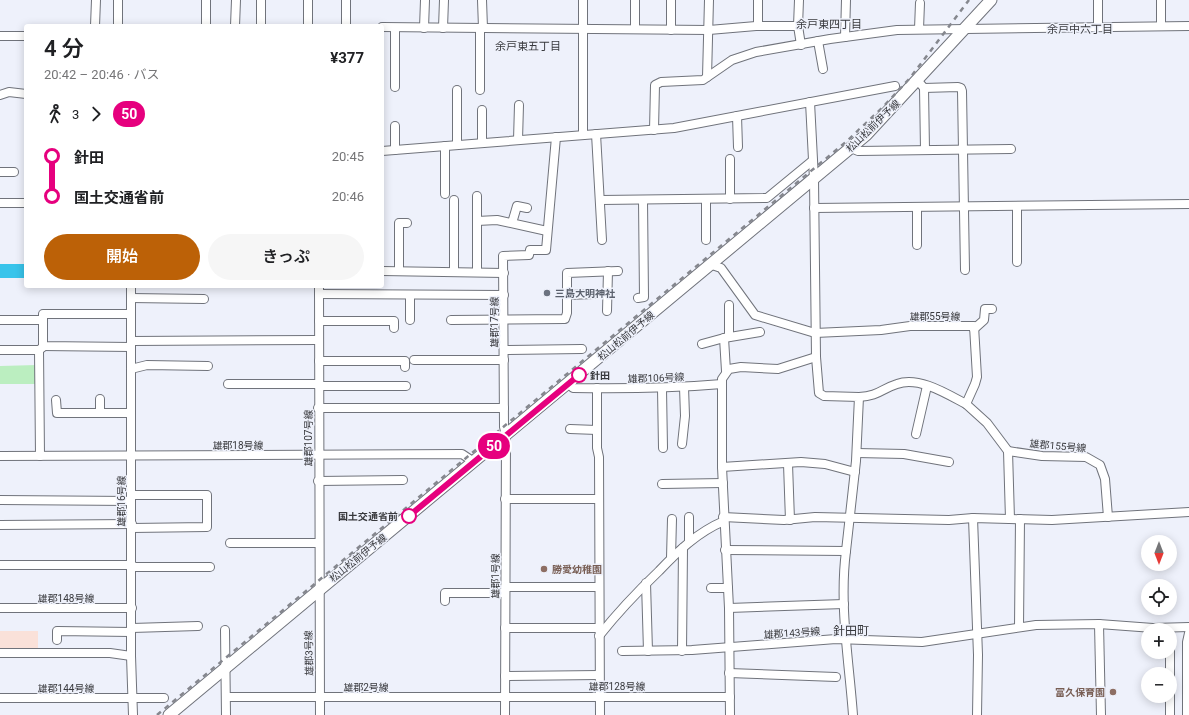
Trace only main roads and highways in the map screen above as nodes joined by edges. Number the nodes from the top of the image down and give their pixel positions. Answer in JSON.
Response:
{"nodes":[{"id":1,"x":992,"y":0,"type":"edge"},
{"id":2,"x":169,"y":715,"type":"edge"}],
"edges":[{"from":1,"to":2,"type":"main road","name":"松山松前伊予線"}]}
